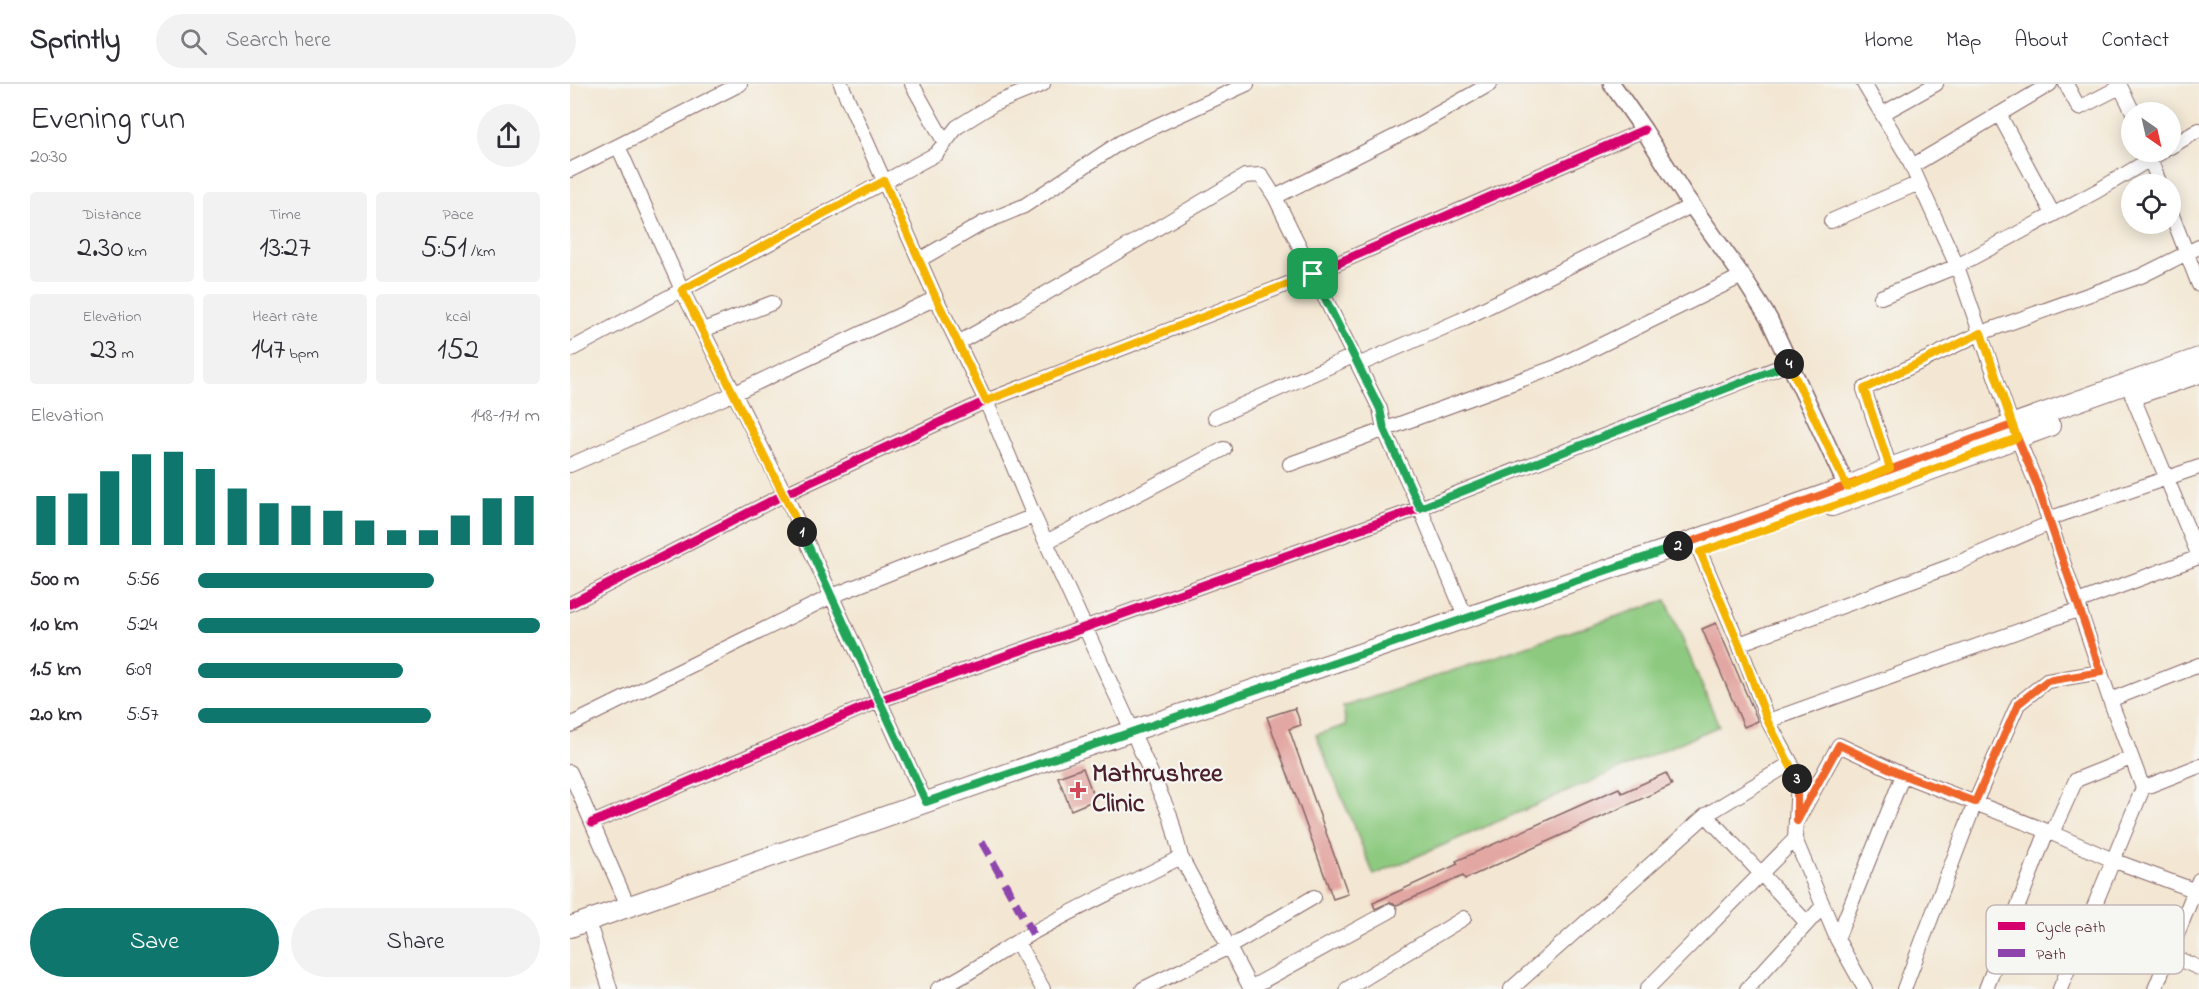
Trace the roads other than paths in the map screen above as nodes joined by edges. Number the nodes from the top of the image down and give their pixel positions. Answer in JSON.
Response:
{"nodes":[{"id":1,"x":740,"y":84,"type":"edge"},
{"id":2,"x":841,"y":84,"type":"edge"},
{"id":3,"x":912,"y":84,"type":"edge"},
{"id":4,"x":1043,"y":84,"type":"edge"},
{"id":5,"x":1247,"y":84,"type":"edge"},
{"id":6,"x":1490,"y":84,"type":"edge"},
{"id":7,"x":1612,"y":84,"type":"edge"},
{"id":8,"x":1864,"y":84,"type":"edge"},
{"id":9,"x":1936,"y":84,"type":"edge"},
{"id":10,"x":2050,"y":84,"type":"edge"},
{"id":11,"x":2066,"y":84,"type":"edge"},
{"id":12,"x":2120,"y":85,"type":"edge"},
{"id":13,"x":2128,"y":102,"type":"edge"},
{"id":14,"x":1882,"y":114,"type":"junction"},
{"id":15,"x":2000,"y":114,"type":"junction"},
{"id":16,"x":1644,"y":130,"type":"junction"},
{"id":17,"x":2199,"y":130,"type":"edge"},
{"id":18,"x":2181,"y":141,"type":"edge"},
{"id":19,"x":945,"y":143,"type":"junction"},
{"id":20,"x":618,"y":146,"type":"junction"},
{"id":21,"x":2141,"y":162,"type":"edge"},
{"id":22,"x":1912,"y":166,"type":"junction"},
{"id":23,"x":570,"y":170,"type":"edge"},
{"id":24,"x":884,"y":181,"type":"junction"},
{"id":25,"x":1919,"y":183,"type":"junction"},
{"id":26,"x":1275,"y":197,"type":"junction"},
{"id":27,"x":1691,"y":206,"type":"junction"},
{"id":28,"x":2053,"y":214,"type":"junction"},
{"id":29,"x":1832,"y":221,"type":"dead end"},
{"id":30,"x":2181,"y":229,"type":"edge"},
{"id":31,"x":2193,"y":250,"type":"edge"},
{"id":32,"x":919,"y":260,"type":"junction"},
{"id":33,"x":1957,"y":266,"type":"junction"},
{"id":34,"x":1313,"y":274,"type":"junction"},
{"id":35,"x":1742,"y":276,"type":"junction"},
{"id":36,"x":2199,"y":285,"type":"edge"},
{"id":37,"x":682,"y":290,"type":"junction"},
{"id":38,"x":1881,"y":297,"type":"dead end"},
{"id":39,"x":936,"y":298,"type":"junction"},
{"id":40,"x":772,"y":303,"type":"dead end"},
{"id":41,"x":703,"y":330,"type":"junction"},
{"id":42,"x":1981,"y":333,"type":"junction"},
{"id":43,"x":958,"y":343,"type":"junction"},
{"id":44,"x":570,"y":350,"type":"edge"},
{"id":45,"x":2199,"y":357,"type":"edge"},
{"id":46,"x":1355,"y":361,"type":"junction"},
{"id":47,"x":1790,"y":363,"type":"junction"},
{"id":48,"x":2199,"y":373,"type":"edge"},
{"id":49,"x":735,"y":393,"type":"junction"},
{"id":50,"x":2132,"y":395,"type":"junction"},
{"id":51,"x":986,"y":401,"type":"junction"},
{"id":52,"x":1215,"y":417,"type":"dead end"},
{"id":53,"x":1384,"y":429,"type":"junction"},
{"id":54,"x":2014,"y":432,"type":"junction"},
{"id":55,"x":1224,"y":449,"type":"dead end"},
{"id":56,"x":1290,"y":464,"type":"dead end"},
{"id":57,"x":570,"y":465,"type":"edge"},
{"id":58,"x":2199,"y":467,"type":"edge"},
{"id":59,"x":1890,"y":468,"type":"junction"},
{"id":60,"x":2166,"y":479,"type":"junction"},
{"id":61,"x":1847,"y":487,"type":"junction"},
{"id":62,"x":785,"y":494,"type":"junction"},
{"id":63,"x":1420,"y":508,"type":"junction"},
{"id":64,"x":1034,"y":516,"type":"junction"},
{"id":65,"x":2049,"y":521,"type":"junction"},
{"id":66,"x":1046,"y":542,"type":"junction"},
{"id":67,"x":1700,"y":552,"type":"junction"},
{"id":68,"x":2199,"y":556,"type":"edge"},
{"id":69,"x":832,"y":596,"type":"junction"},
{"id":70,"x":570,"y":604,"type":"edge"},
{"id":71,"x":2078,"y":606,"type":"junction"},
{"id":72,"x":1466,"y":618,"type":"junction"},
{"id":73,"x":1086,"y":626,"type":"junction"},
{"id":74,"x":1739,"y":644,"type":"junction"},
{"id":75,"x":2199,"y":665,"type":"edge"},
{"id":76,"x":2101,"y":672,"type":"junction"},
{"id":77,"x":881,"y":700,"type":"junction"},
{"id":78,"x":2110,"y":700,"type":"junction"},
{"id":79,"x":1768,"y":722,"type":"junction"},
{"id":80,"x":570,"y":725,"type":"edge"},
{"id":81,"x":1135,"y":737,"type":"junction"},
{"id":82,"x":2131,"y":758,"type":"junction"},
{"id":83,"x":1791,"y":763,"type":"junction"},
{"id":84,"x":2199,"y":766,"type":"edge"},
{"id":85,"x":570,"y":772,"type":"edge"},
{"id":86,"x":1903,"y":775,"type":"junction"},
{"id":87,"x":2143,"y":788,"type":"junction"},
{"id":88,"x":926,"y":802,"type":"junction"},
{"id":89,"x":1975,"y":802,"type":"junction"},
{"id":90,"x":1706,"y":815,"type":"junction"},
{"id":91,"x":1797,"y":821,"type":"junction"},
{"id":92,"x":591,"y":823,"type":"junction"},
{"id":93,"x":2050,"y":832,"type":"junction"},
{"id":94,"x":1795,"y":839,"type":"junction"},
{"id":95,"x":1181,"y":857,"type":"junction"},
{"id":96,"x":2115,"y":861,"type":"junction"},
{"id":97,"x":1760,"y":875,"type":"junction"},
{"id":98,"x":2198,"y":888,"type":"edge"},
{"id":99,"x":1314,"y":897,"type":"dead end"},
{"id":100,"x":2020,"y":905,"type":"edge"},
{"id":101,"x":2096,"y":905,"type":"edge"},
{"id":102,"x":628,"y":906,"type":"junction"},
{"id":103,"x":1823,"y":906,"type":"junction"},
{"id":104,"x":1390,"y":911,"type":"dead end"},
{"id":105,"x":1464,"y":918,"type":"dead end"},
{"id":106,"x":2184,"y":920,"type":"edge"},
{"id":107,"x":1808,"y":923,"type":"junction"},
{"id":108,"x":570,"y":927,"type":"edge"},
{"id":109,"x":592,"y":933,"type":"junction"},
{"id":110,"x":1837,"y":939,"type":"junction"},
{"id":111,"x":570,"y":941,"type":"edge"},
{"id":112,"x":1017,"y":942,"type":"junction"},
{"id":113,"x":1228,"y":947,"type":"junction"},
{"id":114,"x":2184,"y":962,"type":"edge"},
{"id":115,"x":2199,"y":968,"type":"edge"},
{"id":116,"x":1992,"y":974,"type":"edge"},
{"id":117,"x":2067,"y":974,"type":"edge"},
{"id":118,"x":2161,"y":974,"type":"edge"},
{"id":119,"x":1250,"y":988,"type":"edge"},
{"id":120,"x":610,"y":989,"type":"edge"},
{"id":121,"x":938,"y":989,"type":"edge"},
{"id":122,"x":1043,"y":989,"type":"edge"},
{"id":123,"x":1143,"y":989,"type":"edge"},
{"id":124,"x":1347,"y":989,"type":"edge"},
{"id":125,"x":1511,"y":989,"type":"edge"},
{"id":126,"x":1647,"y":989,"type":"edge"},
{"id":127,"x":1747,"y":989,"type":"edge"},
{"id":128,"x":1864,"y":989,"type":"edge"},
{"id":129,"x":1904,"y":989,"type":"edge"},
{"id":130,"x":1986,"y":989,"type":"edge"},
{"id":131,"x":2061,"y":989,"type":"edge"},
{"id":132,"x":2155,"y":989,"type":"edge"}],
"edges":[{"from":1,"to":20,"type":"street"},
{"from":2,"to":24,"type":"street"},
{"from":3,"to":19,"type":"street"},
{"from":4,"to":19,"type":"street"},
{"from":5,"to":32,"type":"street"},
{"from":6,"to":26,"type":"street"},
{"from":7,"to":16,"type":"street"},
{"from":8,"to":14,"type":"street"},
{"from":9,"to":14,"type":"street"},
{"from":10,"to":15,"type":"street"},
{"from":11,"to":12,"type":"street"},
{"from":12,"to":13,"type":"street"},
{"from":14,"to":22,"type":"street"},
{"from":15,"to":22,"type":"street"},
{"from":15,"to":28,"type":"street"},
{"from":16,"to":27,"type":"street"},
{"from":16,"to":34,"type":"street"},
{"from":17,"to":18,"type":"street"},
{"from":19,"to":24,"type":"street"},
{"from":20,"to":23,"type":"street"},
{"from":20,"to":37,"type":"street"},
{"from":21,"to":28,"type":"street"},
{"from":22,"to":25,"type":"street"},
{"from":24,"to":32,"type":"street"},
{"from":24,"to":37,"type":"street"},
{"from":25,"to":29,"type":"street"},
{"from":25,"to":33,"type":"street"},
{"from":26,"to":34,"type":"street"},
{"from":26,"to":43,"type":"street"},
{"from":27,"to":35,"type":"street"},
{"from":27,"to":46,"type":"street"},
{"from":28,"to":33,"type":"street"},
{"from":30,"to":31,"type":"street"},
{"from":31,"to":36,"type":"street"},
{"from":31,"to":42,"type":"street"},
{"from":32,"to":39,"type":"street"},
{"from":33,"to":38,"type":"street"},
{"from":33,"to":42,"type":"street"},
{"from":34,"to":46,"type":"street"},
{"from":34,"to":51,"type":"street"},
{"from":35,"to":47,"type":"street"},
{"from":35,"to":53,"type":"street"},
{"from":37,"to":41,"type":"street"},
{"from":37,"to":44,"type":"street"},
{"from":39,"to":43,"type":"street"},
{"from":39,"to":49,"type":"street"},
{"from":40,"to":41,"type":"street"},
{"from":41,"to":49,"type":"street"},
{"from":42,"to":54,"type":"street"},
{"from":42,"to":59,"type":"street"},
{"from":43,"to":51,"type":"street"},
{"from":45,"to":54,"type":"main road"},
{"from":46,"to":52,"type":"street"},
{"from":46,"to":53,"type":"street"},
{"from":47,"to":61,"type":"street"},
{"from":47,"to":63,"type":"street"},
{"from":48,"to":50,"type":"main road"},
{"from":49,"to":57,"type":"street"},
{"from":49,"to":62,"type":"street"},
{"from":50,"to":54,"type":"main road"},
{"from":50,"to":60,"type":"street"},
{"from":51,"to":62,"type":"street"},
{"from":51,"to":64,"type":"street"},
{"from":53,"to":56,"type":"street"},
{"from":53,"to":63,"type":"street"},
{"from":54,"to":59,"type":"main road"},
{"from":54,"to":65,"type":"street"},
{"from":54,"to":67,"type":"main road"},
{"from":55,"to":66,"type":"street"},
{"from":58,"to":60,"type":"street"},
{"from":59,"to":61,"type":"main road"},
{"from":60,"to":65,"type":"street"},
{"from":60,"to":68,"type":"street"},
{"from":61,"to":72,"type":"main road"},
{"from":62,"to":69,"type":"street"},
{"from":62,"to":70,"type":"street"},
{"from":63,"to":72,"type":"street"},
{"from":63,"to":73,"type":"street"},
{"from":64,"to":66,"type":"street"},
{"from":64,"to":69,"type":"street"},
{"from":65,"to":71,"type":"street"},
{"from":65,"to":74,"type":"street"},
{"from":66,"to":73,"type":"street"},
{"from":67,"to":74,"type":"street"},
{"from":67,"to":81,"type":"main road"},
{"from":68,"to":71,"type":"street"},
{"from":69,"to":77,"type":"street"},
{"from":69,"to":80,"type":"street"},
{"from":71,"to":76,"type":"street"},
{"from":71,"to":79,"type":"street"},
{"from":72,"to":81,"type":"main road"},
{"from":73,"to":77,"type":"street"},
{"from":73,"to":81,"type":"street"},
{"from":74,"to":79,"type":"street"},
{"from":75,"to":78,"type":"street"},
{"from":76,"to":78,"type":"street"},
{"from":76,"to":89,"type":"street"},
{"from":77,"to":88,"type":"street"},
{"from":77,"to":92,"type":"street"},
{"from":78,"to":82,"type":"street"},
{"from":79,"to":83,"type":"street"},
{"from":81,"to":88,"type":"main road"},
{"from":81,"to":95,"type":"street"},
{"from":81,"to":109,"type":"main road"},
{"from":82,"to":87,"type":"street"},
{"from":82,"to":93,"type":"street"},
{"from":83,"to":90,"type":"street"},
{"from":83,"to":91,"type":"street"},
{"from":84,"to":87,"type":"street"},
{"from":85,"to":92,"type":"street"},
{"from":86,"to":89,"type":"street"},
{"from":86,"to":91,"type":"street"},
{"from":86,"to":110,"type":"street"},
{"from":87,"to":96,"type":"street"},
{"from":88,"to":102,"type":"main road"},
{"from":89,"to":93,"type":"street"},
{"from":89,"to":129,"type":"street"},
{"from":90,"to":97,"type":"street"},
{"from":90,"to":125,"type":"street"},
{"from":91,"to":94,"type":"street"},
{"from":92,"to":102,"type":"street"},
{"from":93,"to":96,"type":"street"},
{"from":93,"to":100,"type":"street"},
{"from":94,"to":97,"type":"street"},
{"from":94,"to":103,"type":"street"},
{"from":95,"to":112,"type":"street"},
{"from":95,"to":113,"type":"street"},
{"from":96,"to":98,"type":"street"},
{"from":96,"to":101,"type":"street"},
{"from":97,"to":107,"type":"street"},
{"from":97,"to":126,"type":"street"},
{"from":98,"to":106,"type":"street"},
{"from":99,"to":113,"type":"street"},
{"from":102,"to":108,"type":"main road"},
{"from":103,"to":107,"type":"street"},
{"from":103,"to":110,"type":"street"},
{"from":104,"to":119,"type":"street"},
{"from":105,"to":124,"type":"street"},
{"from":107,"to":127,"type":"street"},
{"from":109,"to":111,"type":"main road"},
{"from":109,"to":120,"type":"street"},
{"from":110,"to":128,"type":"street"},
{"from":112,"to":121,"type":"street"},
{"from":112,"to":122,"type":"street"},
{"from":113,"to":119,"type":"street"},
{"from":113,"to":123,"type":"street"},
{"from":114,"to":115,"type":"street"},
{"from":116,"to":130,"type":"street"},
{"from":117,"to":131,"type":"street"},
{"from":118,"to":132,"type":"street"}]}
